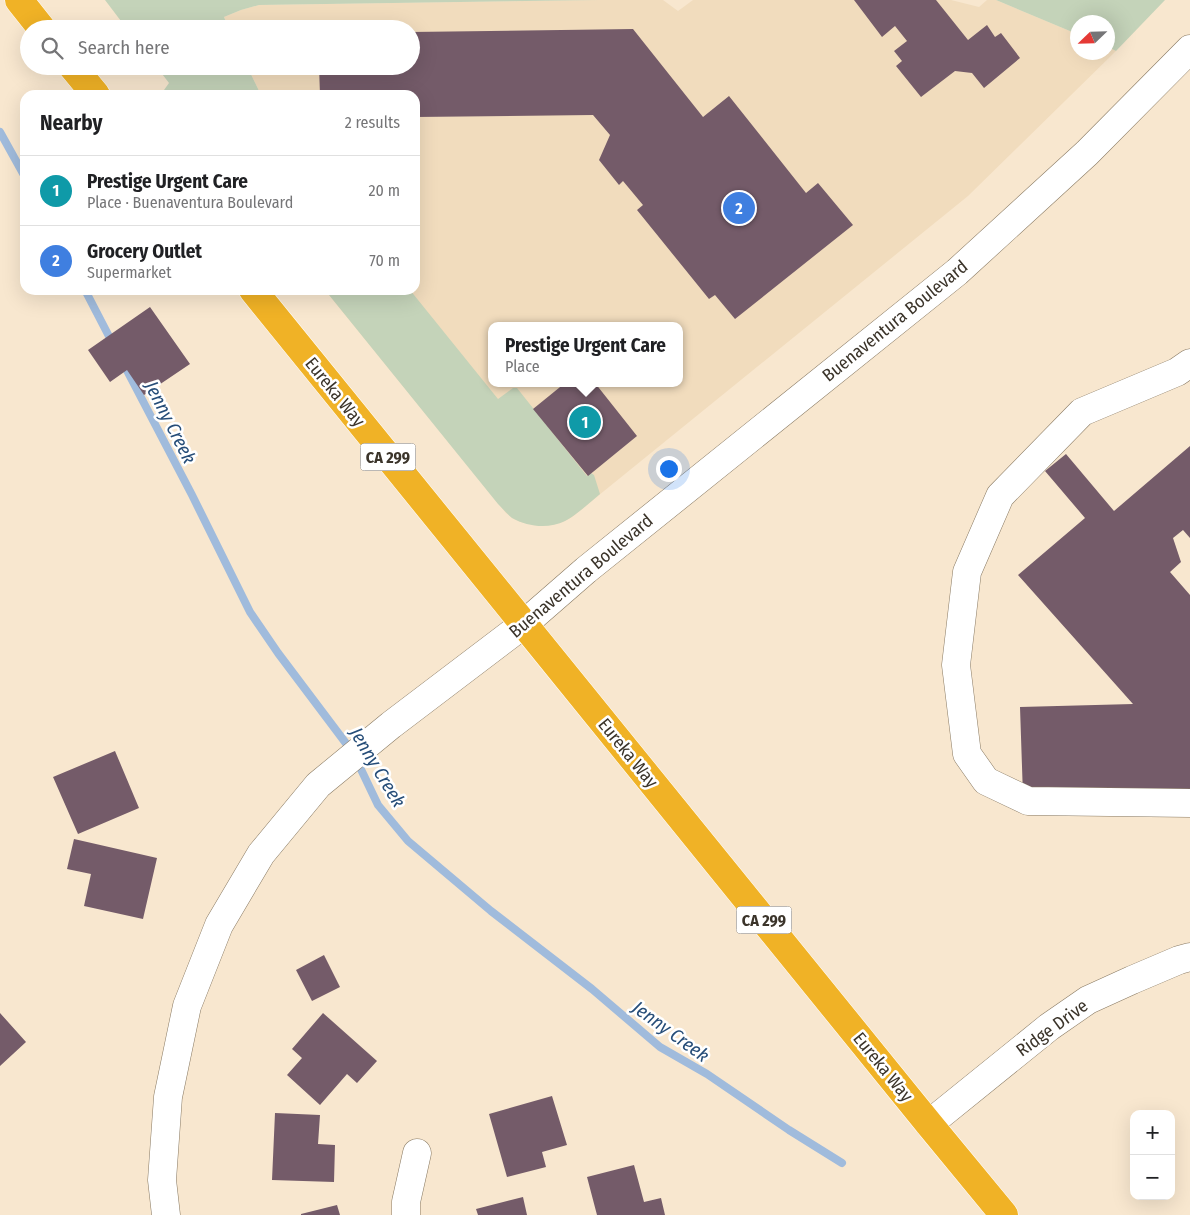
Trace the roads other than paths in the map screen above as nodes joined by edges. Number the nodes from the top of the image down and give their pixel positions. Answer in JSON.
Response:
{"nodes":[{"id":1,"x":19,"y":0,"type":"edge"},
{"id":2,"x":35,"y":20,"type":"edge"},
{"id":3,"x":1190,"y":49,"type":"edge"},
{"id":4,"x":79,"y":75,"type":"edge"},
{"id":5,"x":92,"y":90,"type":"edge"},
{"id":6,"x":257,"y":295,"type":"edge"},
{"id":7,"x":1190,"y":363,"type":"edge"},
{"id":8,"x":524,"y":624,"type":"junction"},
{"id":9,"x":1190,"y":803,"type":"edge"},
{"id":10,"x":1190,"y":957,"type":"edge"},
{"id":11,"x":929,"y":1124,"type":"junction"},
{"id":12,"x":417,"y":1153,"type":"dead end"},
{"id":13,"x":166,"y":1215,"type":"edge"},
{"id":14,"x":406,"y":1215,"type":"edge"},
{"id":15,"x":1004,"y":1215,"type":"edge"}],
"edges":[{"from":1,"to":2,"type":"highway"},
{"from":3,"to":8,"type":"street","name":"Buenaventura Boulevard"},
{"from":4,"to":5,"type":"highway"},
{"from":6,"to":8,"type":"highway","name":"Eureka Way","number":"CA 299"},
{"from":7,"to":9,"type":"street"},
{"from":8,"to":11,"type":"highway","name":"Eureka Way","number":"CA 299"},
{"from":8,"to":13,"type":"street","name":"Buenaventura Boulevard"},
{"from":10,"to":11,"type":"street","name":"Ridge Drive"},
{"from":11,"to":15,"type":"highway","name":"Eureka Way","number":"CA 299"},
{"from":12,"to":14,"type":"street"}]}
